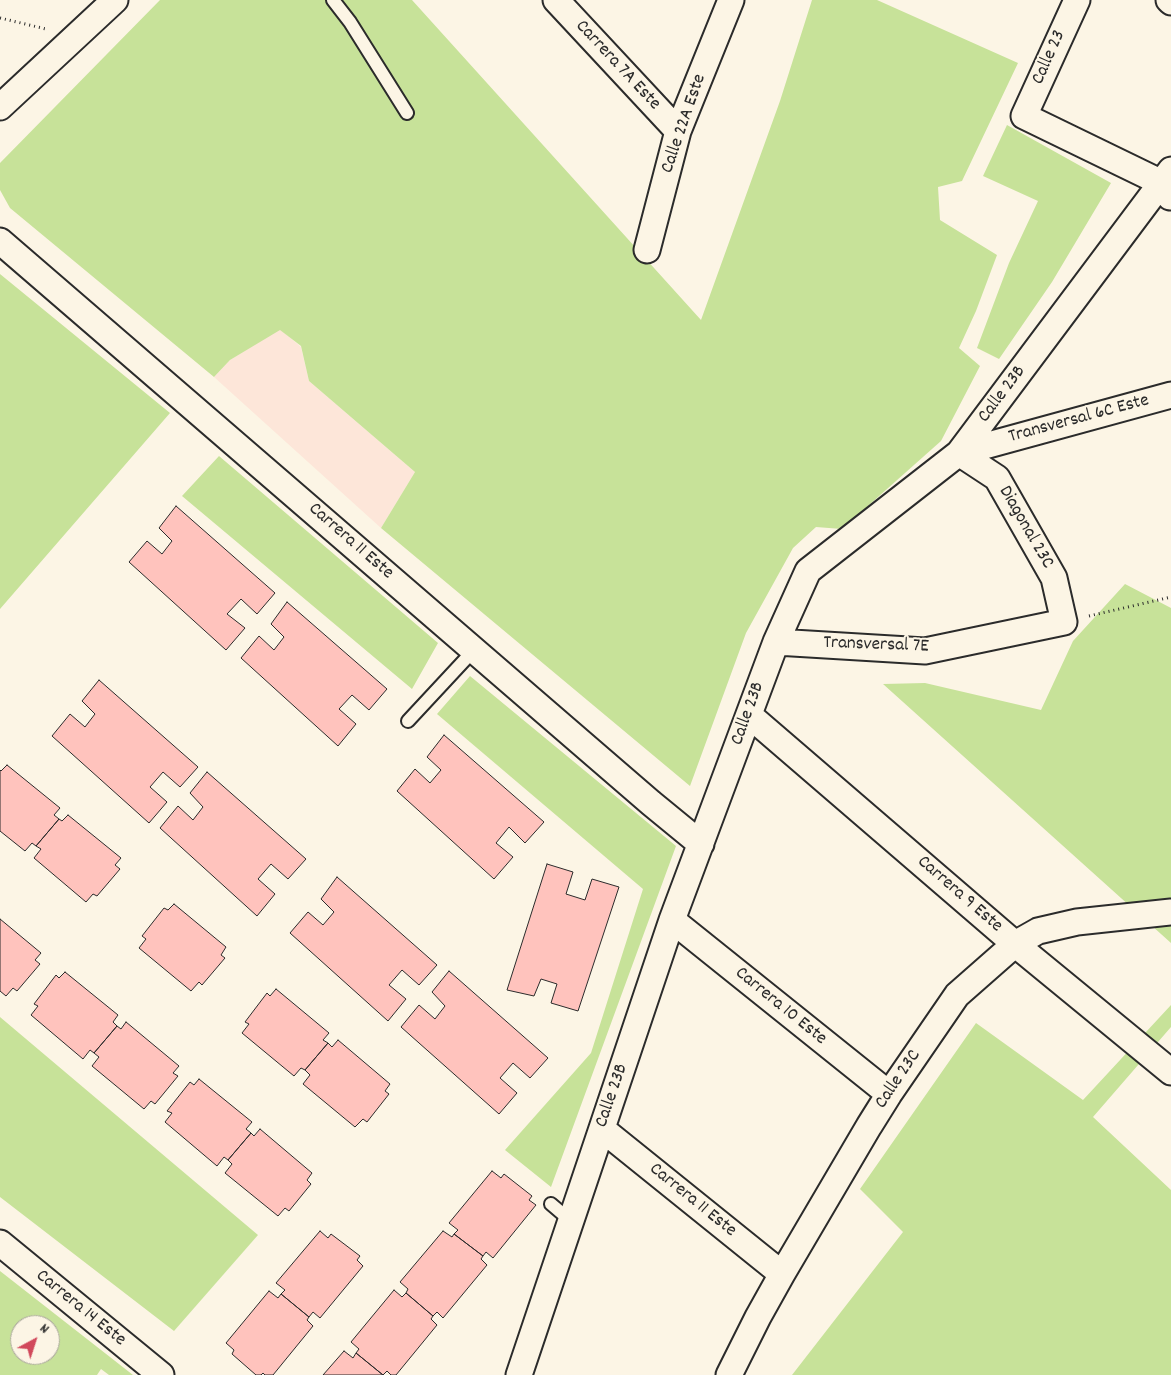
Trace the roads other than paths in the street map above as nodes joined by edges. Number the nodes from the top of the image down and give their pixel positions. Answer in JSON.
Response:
{"nodes":[{"id":1,"x":114,"y":0,"type":"edge"},
{"id":2,"x":333,"y":0,"type":"edge"},
{"id":3,"x":556,"y":0,"type":"edge"},
{"id":4,"x":731,"y":0,"type":"edge"},
{"id":5,"x":1077,"y":0,"type":"edge"},
{"id":6,"x":0,"y":107,"type":"edge"},
{"id":7,"x":407,"y":113,"type":"dead end"},
{"id":8,"x":678,"y":132,"type":"junction"},
{"id":9,"x":1168,"y":184,"type":"edge"},
{"id":10,"x":0,"y":241,"type":"edge"},
{"id":11,"x":647,"y":250,"type":"dead end"},
{"id":12,"x":1171,"y":395,"type":"edge"},
{"id":13,"x":959,"y":453,"type":"junction"},
{"id":14,"x":1064,"y":622,"type":"joint"},
{"id":15,"x":776,"y":642,"type":"junction"},
{"id":16,"x":474,"y":650,"type":"junction"},
{"id":17,"x":749,"y":715,"type":"junction"},
{"id":18,"x":408,"y":721,"type":"dead end"},
{"id":19,"x":701,"y":844,"type":"junction"},
{"id":20,"x":1171,"y":912,"type":"edge"},
{"id":21,"x":672,"y":920,"type":"junction"},
{"id":22,"x":1015,"y":944,"type":"junction"},
{"id":23,"x":1171,"y":1072,"type":"edge"},
{"id":24,"x":888,"y":1094,"type":"junction"},
{"id":25,"x":602,"y":1129,"type":"junction"},
{"id":26,"x":551,"y":1204,"type":"dead end"},
{"id":27,"x":571,"y":1221,"type":"junction"},
{"id":28,"x":0,"y":1243,"type":"edge"},
{"id":29,"x":782,"y":1274,"type":"junction"},
{"id":30,"x":161,"y":1375,"type":"edge"},
{"id":31,"x":519,"y":1375,"type":"edge"},
{"id":32,"x":729,"y":1375,"type":"edge"}],
"edges":[{"from":1,"to":6,"type":"street"},
{"from":2,"to":7,"type":"lane"},
{"from":3,"to":8,"type":"street","name":"Carrera 7A Este"},
{"from":4,"to":8,"type":"street","name":"Calle 22A Este"},
{"from":5,"to":9,"type":"street","name":"Calle 23"},
{"from":8,"to":11,"type":"street","name":"Calle 22A Este"},
{"from":9,"to":13,"type":"street","name":"Calle 23B"},
{"from":10,"to":16,"type":"street","name":"Carrera 11 Este"},
{"from":12,"to":13,"type":"street","name":"Transversal 6C Este"},
{"from":13,"to":14,"type":"street","name":"Diagonal 23C"},
{"from":13,"to":15,"type":"street","name":"Calle 23B"},
{"from":14,"to":15,"type":"street","name":"Transversal 7E"},
{"from":15,"to":17,"type":"street","name":"Calle 23B"},
{"from":16,"to":18,"type":"lane"},
{"from":16,"to":19,"type":"street","name":"Carrera 11 Este"},
{"from":17,"to":19,"type":"street","name":"Calle 23B"},
{"from":17,"to":22,"type":"street","name":"Carrera 9 Este"},
{"from":19,"to":21,"type":"street","name":"Calle 23B"},
{"from":20,"to":22,"type":"street","name":"Calle 23C"},
{"from":21,"to":24,"type":"street","name":"Carrera 10 Este"},
{"from":21,"to":25,"type":"street","name":"Calle 23B"},
{"from":22,"to":23,"type":"street","name":"Carrera 9 Este"},
{"from":22,"to":24,"type":"street","name":"Calle 23C"},
{"from":24,"to":29,"type":"street","name":"Calle 23C"},
{"from":25,"to":27,"type":"street","name":"Calle 23B"},
{"from":25,"to":29,"type":"street","name":"Carrera 11 Este"},
{"from":26,"to":27,"type":"lane"},
{"from":27,"to":31,"type":"street","name":"Calle 23B"},
{"from":28,"to":30,"type":"street","name":"Carrera 14 Este"},
{"from":29,"to":32,"type":"street","name":"Calle 23C"}]}
